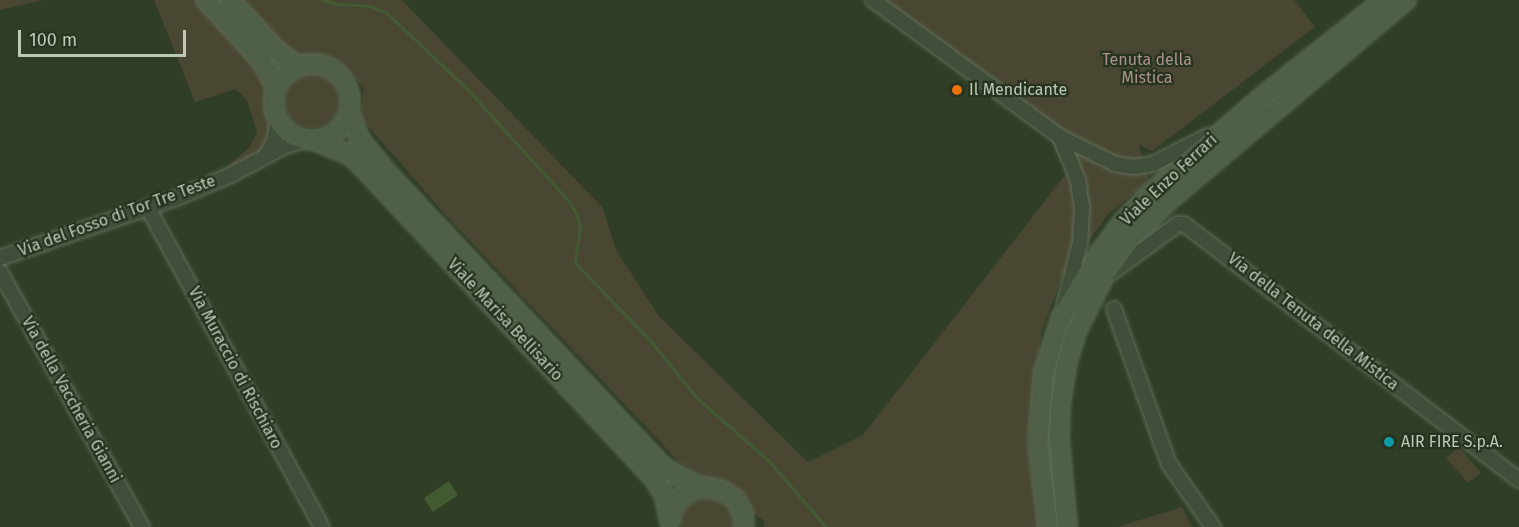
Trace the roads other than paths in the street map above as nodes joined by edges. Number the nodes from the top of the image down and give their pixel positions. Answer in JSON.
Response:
{"nodes":[{"id":1,"x":206,"y":0,"type":"edge"},
{"id":2,"x":230,"y":0,"type":"edge"},
{"id":3,"x":873,"y":0,"type":"edge"},
{"id":4,"x":1384,"y":0,"type":"edge"},
{"id":5,"x":1406,"y":0,"type":"edge"},
{"id":6,"x":297,"y":66,"type":"junction"},
{"id":7,"x":276,"y":87,"type":"junction"},
{"id":8,"x":350,"y":112,"type":"junction"},
{"id":9,"x":278,"y":120,"type":"junction"},
{"id":10,"x":1229,"y":125,"type":"junction"},
{"id":11,"x":1059,"y":137,"type":"junction"},
{"id":12,"x":310,"y":140,"type":"junction"},
{"id":13,"x":266,"y":156,"type":"junction"},
{"id":14,"x":148,"y":208,"type":"junction"},
{"id":15,"x":0,"y":258,"type":"edge"},
{"id":16,"x":0,"y":272,"type":"edge"},
{"id":17,"x":1103,"y":278,"type":"junction"},
{"id":18,"x":1114,"y":309,"type":"dead end"},
{"id":19,"x":1061,"y":318,"type":"junction"},
{"id":20,"x":1519,"y":480,"type":"edge"},
{"id":21,"x":700,"y":487,"type":"junction"},
{"id":22,"x":670,"y":524,"type":"edge"},
{"id":23,"x":142,"y":527,"type":"edge"},
{"id":24,"x":322,"y":527,"type":"edge"},
{"id":25,"x":744,"y":527,"type":"edge"},
{"id":26,"x":1048,"y":527,"type":"edge"},
{"id":27,"x":1067,"y":527,"type":"edge"},
{"id":28,"x":1213,"y":527,"type":"edge"}],
"edges":[{"from":1,"to":7,"type":"main road"},
{"from":2,"to":6,"type":"main road"},
{"from":3,"to":11,"type":"street"},
{"from":4,"to":10,"type":"main road","name":"Viale Enzo Ferrari"},
{"from":5,"to":17,"type":"main road","name":"Viale Enzo Ferrari"},
{"from":6,"to":7,"type":"main road"},
{"from":6,"to":8,"type":"main road"},
{"from":7,"to":9,"type":"main road"},
{"from":8,"to":12,"type":"main road"},
{"from":8,"to":21,"type":"main road","name":"Viale Marisa Bellisario"},
{"from":9,"to":12,"type":"main road"},
{"from":9,"to":13,"type":"street"},
{"from":10,"to":11,"type":"street"},
{"from":10,"to":19,"type":"main road","name":"Viale Enzo Ferrari"},
{"from":11,"to":19,"type":"street"},
{"from":12,"to":13,"type":"street","name":"Via del Fosso di Tor Tre Teste"},
{"from":12,"to":22,"type":"main road","name":"Viale Marisa Bellisario"},
{"from":13,"to":14,"type":"street","name":"Via del Fosso di Tor Tre Teste"},
{"from":14,"to":15,"type":"street","name":"Via del Fosso di Tor Tre Teste"},
{"from":14,"to":24,"type":"street","name":"Via Muraccio di Rischiaro"},
{"from":16,"to":23,"type":"street","name":"Via della Vaccheria Gianni"},
{"from":17,"to":20,"type":"street","name":"Via della Tenuta della Mistica"},
{"from":17,"to":27,"type":"main road","name":"Viale Enzo Ferrari"},
{"from":18,"to":28,"type":"street"},
{"from":19,"to":26,"type":"main road","name":"Viale Enzo Ferrari"},
{"from":21,"to":22,"type":"main road"},
{"from":21,"to":25,"type":"main road","name":"Viale Marisa Bellisario"}]}
